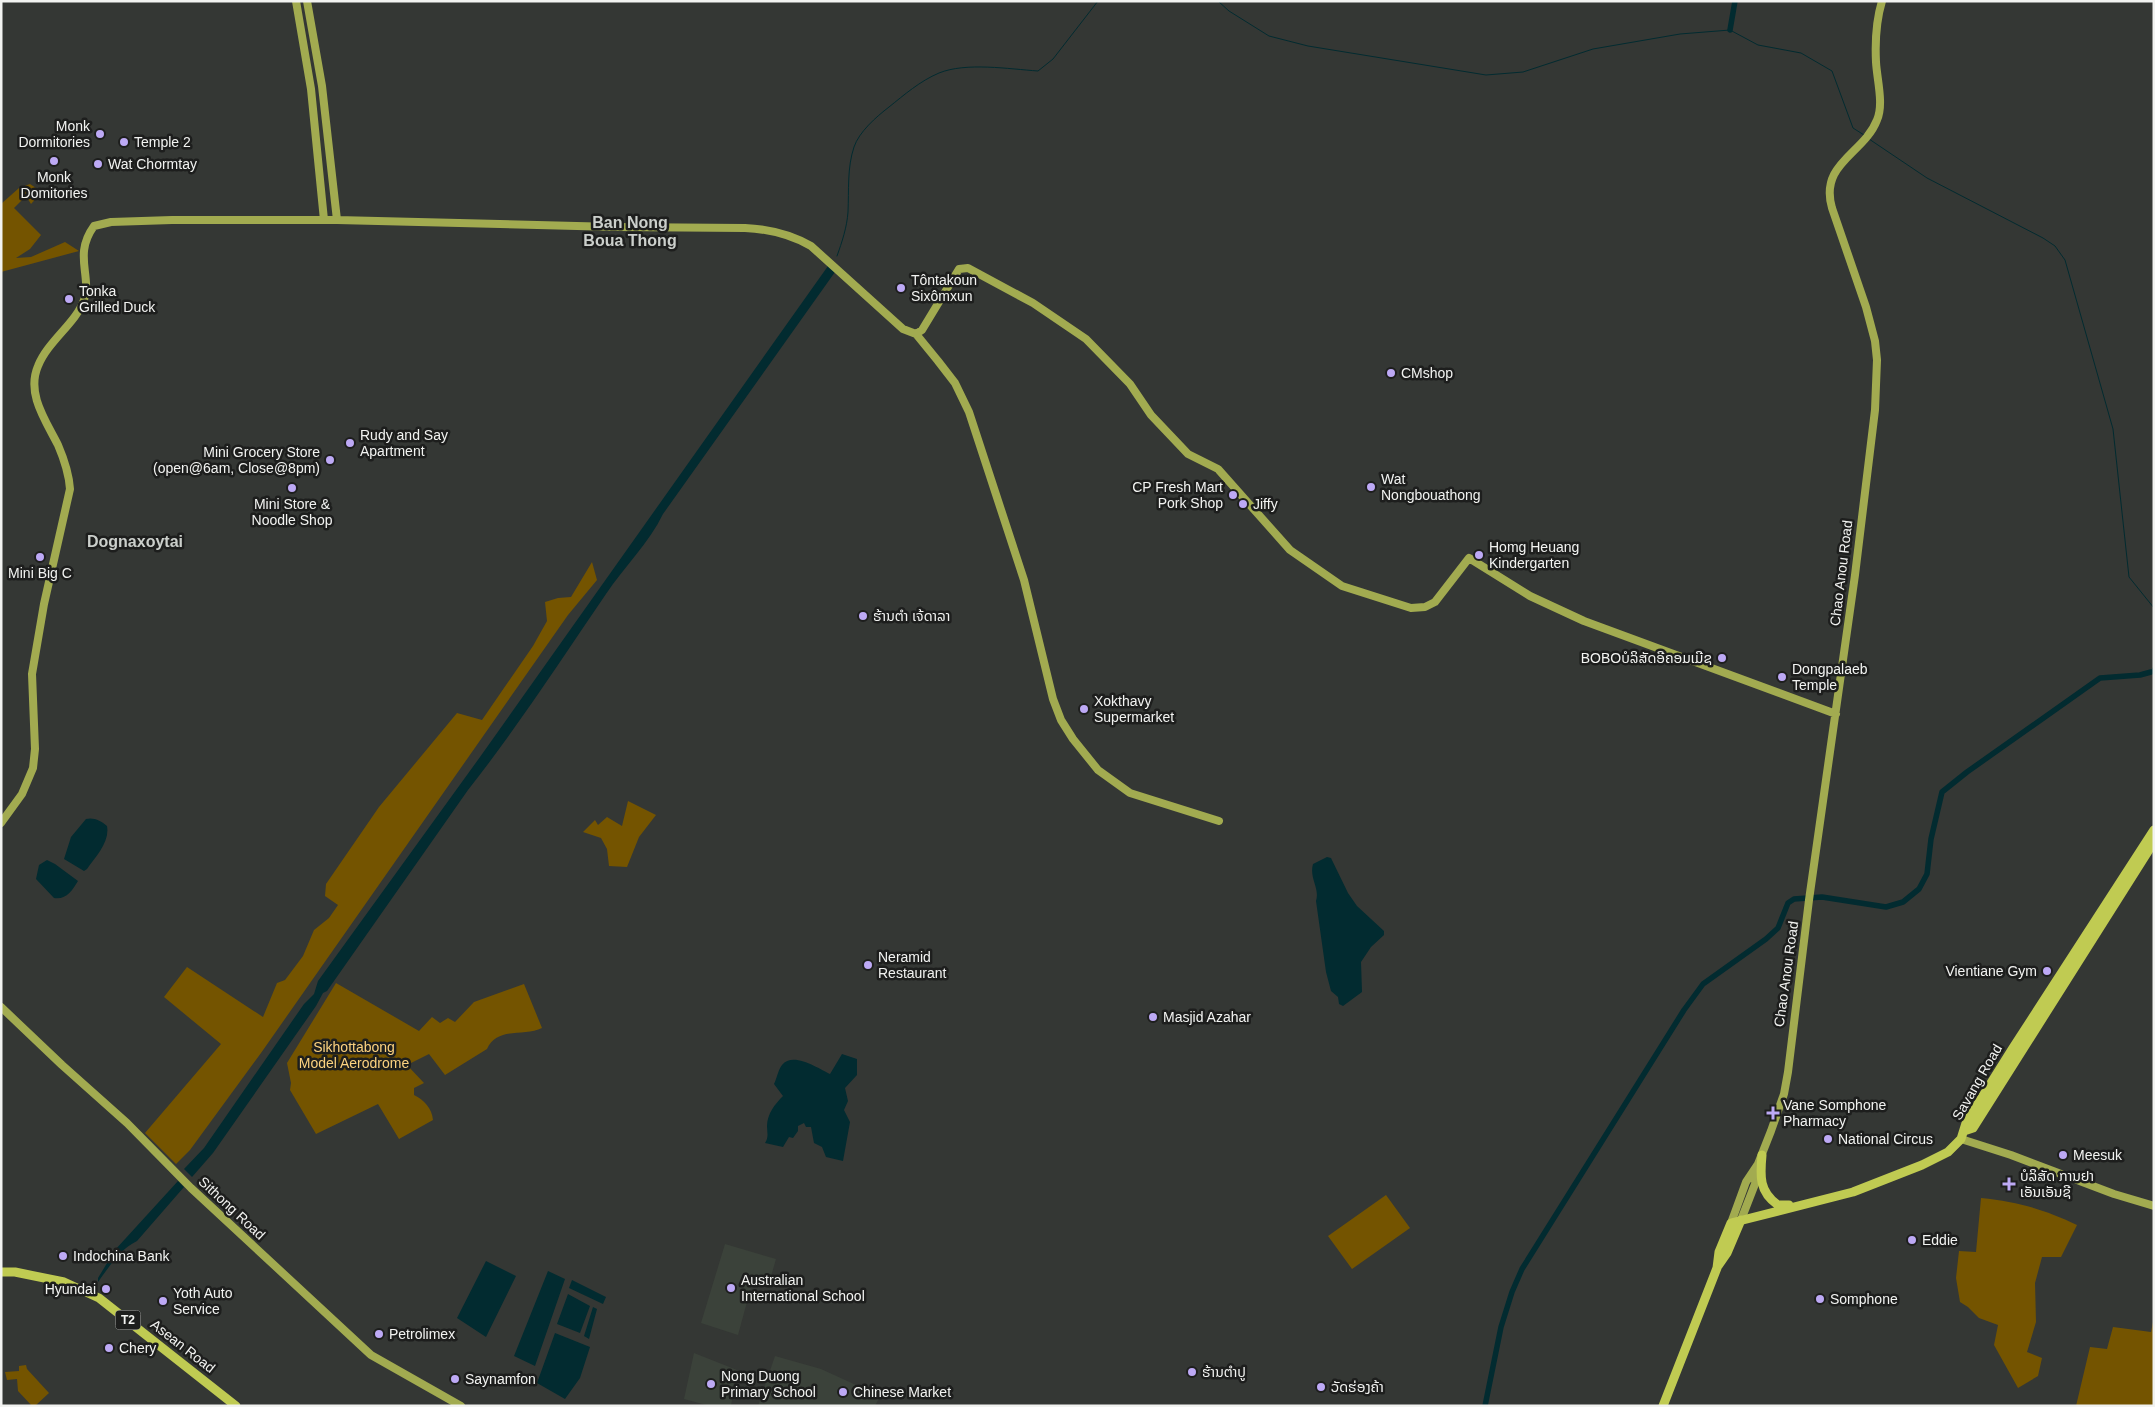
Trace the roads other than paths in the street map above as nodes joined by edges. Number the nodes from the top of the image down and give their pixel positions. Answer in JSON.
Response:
{"nodes":[{"id":1,"x":296,"y":1,"type":"edge"},
{"id":2,"x":307,"y":1,"type":"edge"},
{"id":3,"x":1882,"y":1,"type":"edge"},
{"id":4,"x":324,"y":220,"type":"junction"},
{"id":5,"x":337,"y":220,"type":"junction"},
{"id":6,"x":916,"y":334,"type":"junction"},
{"id":7,"x":1836,"y":714,"type":"junction"},
{"id":8,"x":1219,"y":821,"type":"dead end"},
{"id":9,"x":1,"y":823,"type":"edge"},
{"id":10,"x":2154,"y":830,"type":"edge"},
{"id":11,"x":2154,"y":842,"type":"edge"},
{"id":12,"x":2113,"y":900,"type":"junction"},
{"id":13,"x":1,"y":1007,"type":"edge"},
{"id":14,"x":1963,"y":1135,"type":"junction"},
{"id":15,"x":1762,"y":1155,"type":"junction"},
{"id":16,"x":1758,"y":1164,"type":"junction"},
{"id":17,"x":1810,"y":1203,"type":"junction"},
{"id":18,"x":2154,"y":1206,"type":"edge"},
{"id":19,"x":1741,"y":1220,"type":"junction"},
{"id":20,"x":1731,"y":1223,"type":"junction"},
{"id":21,"x":1717,"y":1268,"type":"junction"},
{"id":22,"x":1,"y":1272,"type":"edge"},
{"id":23,"x":236,"y":1406,"type":"edge"},
{"id":24,"x":461,"y":1406,"type":"edge"},
{"id":25,"x":1663,"y":1406,"type":"edge"}],
"edges":[{"from":1,"to":4,"type":"street"},
{"from":2,"to":5,"type":"street"},
{"from":3,"to":7,"type":"street","name":"Chao Anou Road"},
{"from":4,"to":5,"type":"street"},
{"from":4,"to":9,"type":"street"},
{"from":5,"to":6,"type":"street"},
{"from":6,"to":7,"type":"street"},
{"from":6,"to":8,"type":"street"},
{"from":7,"to":15,"type":"street","name":"Chao Anou Road"},
{"from":10,"to":12,"type":"main road","name":"Savang Road"},
{"from":11,"to":12,"type":"main road","name":"Savang Road"},
{"from":12,"to":14,"type":"main road","name":"Savang Road"},
{"from":13,"to":24,"type":"street","name":"Sithong Road"},
{"from":14,"to":17,"type":"main road","name":"Savang Road"},
{"from":14,"to":18,"type":"street"},
{"from":15,"to":16,"type":"street","name":"Chao Anou Road"},
{"from":15,"to":17,"type":"main road"},
{"from":16,"to":19,"type":"street","name":"Chao Anou Road"},
{"from":16,"to":20,"type":"street","name":"Chao Anou Road"},
{"from":17,"to":19,"type":"main road"},
{"from":19,"to":20,"type":"main road"},
{"from":19,"to":21,"type":"main road","name":"Chao Anou Road"},
{"from":20,"to":21,"type":"main road","name":"Chao Anou Road"},
{"from":21,"to":25,"type":"main road","name":"Chao Anou Road"},
{"from":22,"to":23,"type":"main road","name":"Asean Road","number":"T2"}]}
